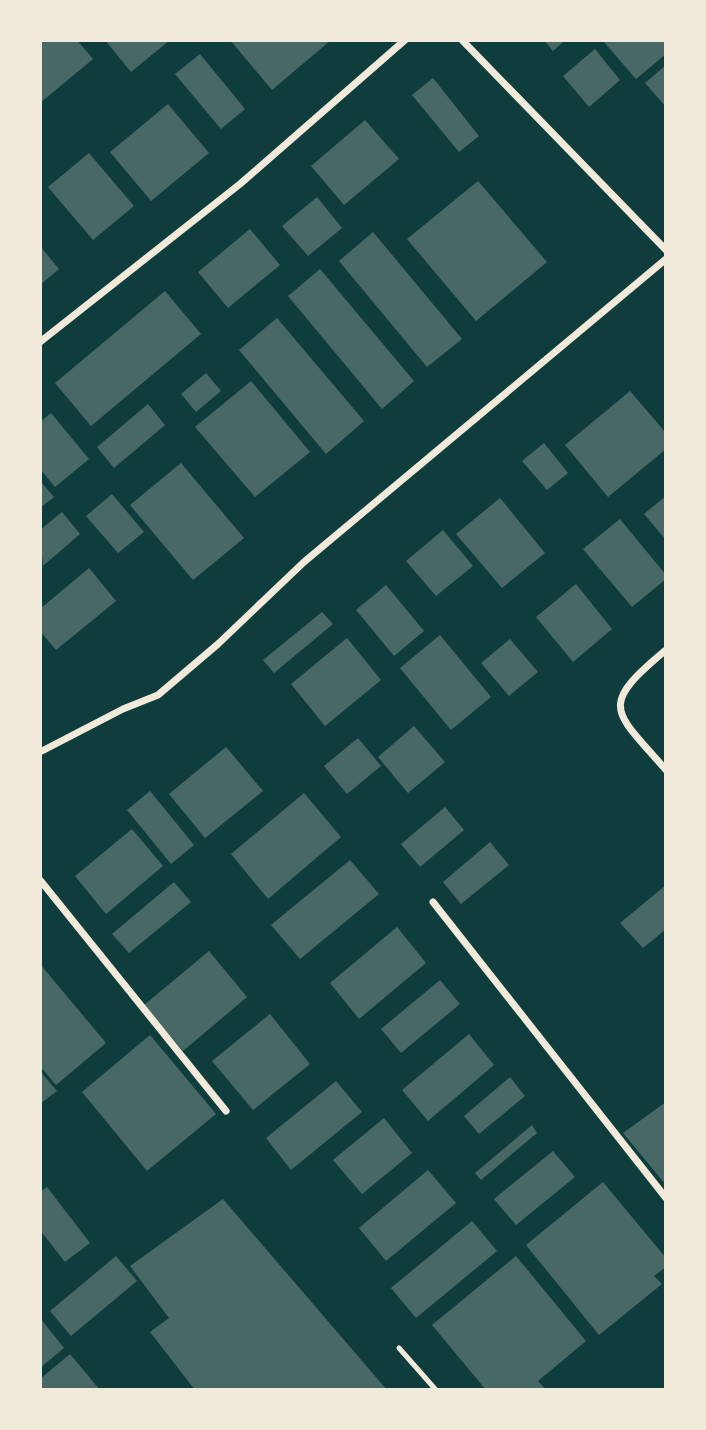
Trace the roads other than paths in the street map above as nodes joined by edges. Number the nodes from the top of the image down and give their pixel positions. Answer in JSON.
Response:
{"nodes":[{"id":1,"x":405,"y":40,"type":"edge"},
{"id":2,"x":462,"y":40,"type":"edge"},
{"id":3,"x":666,"y":250,"type":"edge"},
{"id":4,"x":666,"y":259,"type":"edge"},
{"id":5,"x":40,"y":342,"type":"edge"},
{"id":6,"x":666,"y":650,"type":"edge"},
{"id":7,"x":40,"y":752,"type":"edge"},
{"id":8,"x":666,"y":770,"type":"edge"},
{"id":9,"x":40,"y":880,"type":"edge"},
{"id":10,"x":433,"y":902,"type":"dead end"},
{"id":11,"x":226,"y":1111,"type":"dead end"},
{"id":12,"x":666,"y":1198,"type":"edge"},
{"id":13,"x":399,"y":1348,"type":"dead end"},
{"id":14,"x":436,"y":1390,"type":"edge"}],
"edges":[{"from":1,"to":5,"type":"street"},
{"from":2,"to":3,"type":"street"},
{"from":4,"to":7,"type":"street"},
{"from":6,"to":8,"type":"street"},
{"from":9,"to":11,"type":"street"},
{"from":10,"to":12,"type":"street"},
{"from":13,"to":14,"type":"lane"}]}
